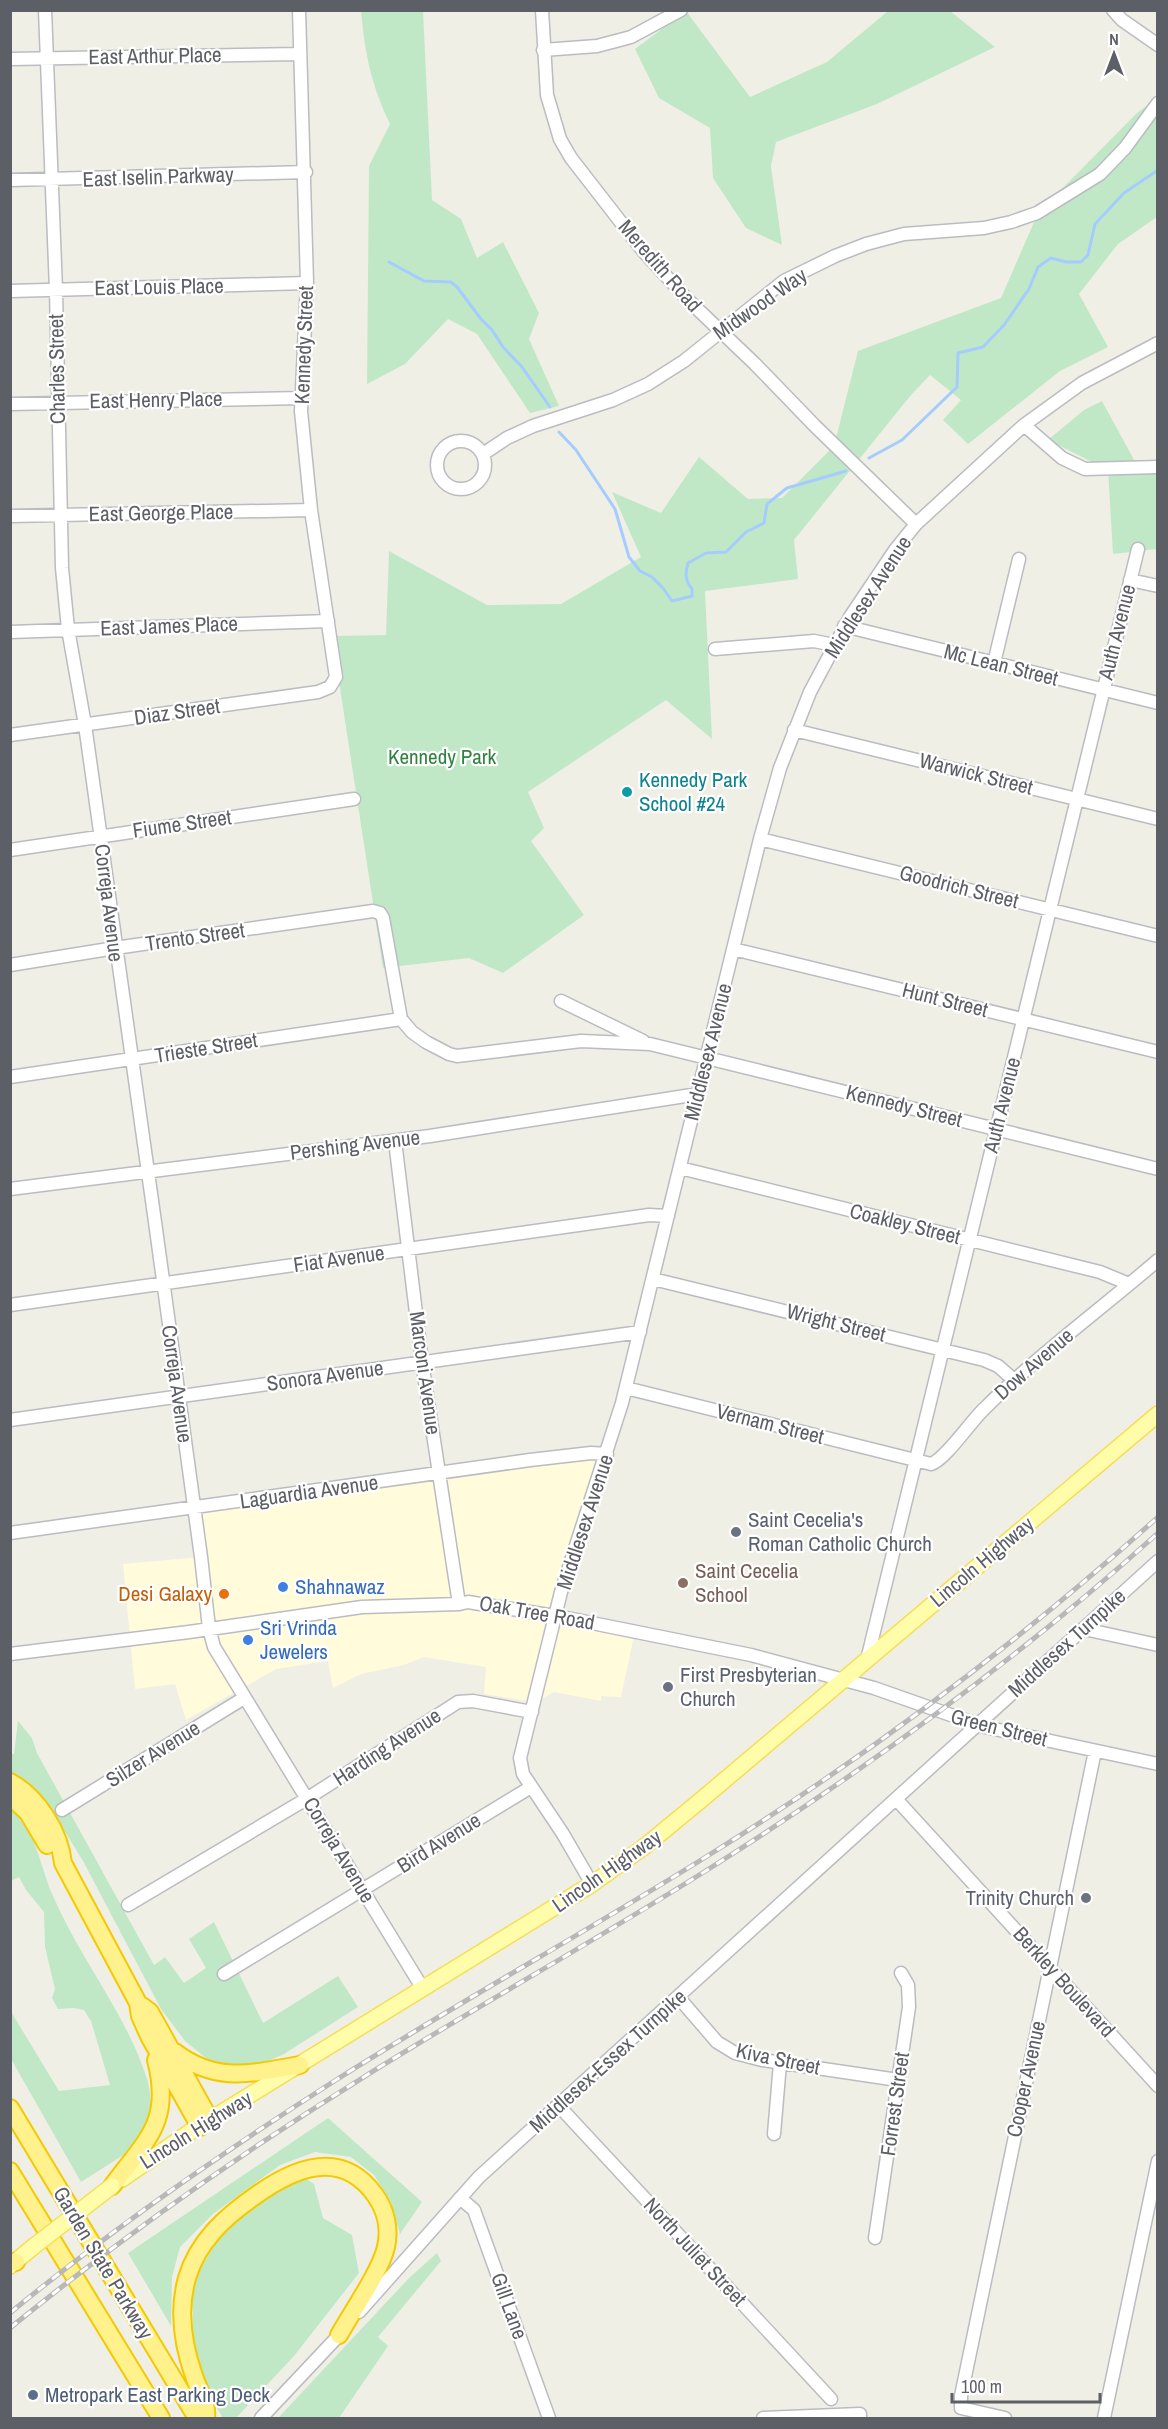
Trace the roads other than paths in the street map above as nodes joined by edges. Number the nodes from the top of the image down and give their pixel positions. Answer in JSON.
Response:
{"nodes":[{"id":1,"x":45,"y":10,"type":"edge"},
{"id":2,"x":299,"y":10,"type":"edge"},
{"id":3,"x":542,"y":10,"type":"edge"},
{"id":4,"x":681,"y":10,"type":"edge"},
{"id":5,"x":1113,"y":10,"type":"edge"},
{"id":6,"x":1158,"y":45,"type":"edge"},
{"id":7,"x":543,"y":50,"type":"junction"},
{"id":8,"x":300,"y":54,"type":"junction"},
{"id":9,"x":47,"y":58,"type":"junction"},
{"id":10,"x":10,"y":59,"type":"edge"},
{"id":11,"x":1158,"y":103,"type":"edge"},
{"id":12,"x":306,"y":172,"type":"junction"},
{"id":13,"x":10,"y":180,"type":"edge"},
{"id":14,"x":51,"y":180,"type":"junction"},
{"id":15,"x":307,"y":283,"type":"junction"},
{"id":16,"x":56,"y":290,"type":"junction"},
{"id":17,"x":10,"y":291,"type":"edge"},
{"id":18,"x":719,"y":331,"type":"junction"},
{"id":19,"x":1158,"y":343,"type":"edge"},
{"id":20,"x":301,"y":398,"type":"junction"},
{"id":21,"x":57,"y":402,"type":"junction"},
{"id":22,"x":10,"y":404,"type":"edge"},
{"id":23,"x":1024,"y":425,"type":"junction"},
{"id":24,"x":483,"y":454,"type":"junction"},
{"id":25,"x":1158,"y":467,"type":"edge"},
{"id":26,"x":311,"y":510,"type":"junction"},
{"id":27,"x":59,"y":515,"type":"junction"},
{"id":28,"x":10,"y":516,"type":"edge"},
{"id":29,"x":916,"y":524,"type":"junction"},
{"id":30,"x":1138,"y":549,"type":"dead end"},
{"id":31,"x":1019,"y":559,"type":"dead end"},
{"id":32,"x":1131,"y":580,"type":"junction"},
{"id":33,"x":1158,"y":586,"type":"edge"},
{"id":34,"x":328,"y":621,"type":"junction"},
{"id":35,"x":844,"y":626,"type":"junction"},
{"id":36,"x":68,"y":629,"type":"junction"},
{"id":37,"x":10,"y":632,"type":"edge"},
{"id":38,"x":834,"y":645,"type":"junction"},
{"id":39,"x":715,"y":650,"type":"dead end"},
{"id":40,"x":994,"y":663,"type":"junction"},
{"id":41,"x":336,"y":677,"type":"joint"},
{"id":42,"x":1103,"y":690,"type":"junction"},
{"id":43,"x":1158,"y":703,"type":"edge"},
{"id":44,"x":84,"y":725,"type":"junction"},
{"id":45,"x":794,"y":730,"type":"junction"},
{"id":46,"x":10,"y":735,"type":"edge"},
{"id":47,"x":354,"y":799,"type":"dead end"},
{"id":48,"x":1077,"y":799,"type":"junction"},
{"id":49,"x":1158,"y":819,"type":"edge"},
{"id":50,"x":100,"y":835,"type":"junction"},
{"id":51,"x":760,"y":839,"type":"junction"},
{"id":52,"x":10,"y":850,"type":"edge"},
{"id":53,"x":1050,"y":909,"type":"junction"},
{"id":54,"x":1158,"y":936,"type":"edge"},
{"id":55,"x":115,"y":948,"type":"junction"},
{"id":56,"x":733,"y":948,"type":"junction"},
{"id":57,"x":10,"y":966,"type":"edge"},
{"id":58,"x":561,"y":1001,"type":"dead end"},
{"id":59,"x":401,"y":1019,"type":"junction"},
{"id":60,"x":1023,"y":1019,"type":"junction"},
{"id":61,"x":650,"y":1044,"type":"junction"},
{"id":62,"x":1158,"y":1052,"type":"edge"},
{"id":63,"x":707,"y":1058,"type":"junction"},
{"id":64,"x":132,"y":1060,"type":"junction"},
{"id":65,"x":10,"y":1077,"type":"edge"},
{"id":66,"x":698,"y":1094,"type":"junction"},
{"id":67,"x":996,"y":1129,"type":"junction"},
{"id":68,"x":395,"y":1141,"type":"junction"},
{"id":69,"x":680,"y":1168,"type":"junction"},
{"id":70,"x":1158,"y":1169,"type":"edge"},
{"id":71,"x":147,"y":1172,"type":"junction"},
{"id":72,"x":11,"y":1188,"type":"edge"},
{"id":73,"x":668,"y":1216,"type":"junction"},
{"id":74,"x":969,"y":1239,"type":"junction"},
{"id":75,"x":409,"y":1249,"type":"junction"},
{"id":76,"x":1158,"y":1260,"type":"edge"},
{"id":77,"x":653,"y":1279,"type":"junction"},
{"id":78,"x":163,"y":1284,"type":"junction"},
{"id":79,"x":1129,"y":1284,"type":"junction"},
{"id":80,"x":10,"y":1305,"type":"edge"},
{"id":81,"x":640,"y":1332,"type":"junction"},
{"id":82,"x":942,"y":1350,"type":"junction"},
{"id":83,"x":422,"y":1362,"type":"junction"},
{"id":84,"x":1014,"y":1380,"type":"junction"},
{"id":85,"x":626,"y":1388,"type":"junction"},
{"id":86,"x":179,"y":1396,"type":"junction"},
{"id":87,"x":1158,"y":1414,"type":"edge"},
{"id":88,"x":10,"y":1420,"type":"edge"},
{"id":89,"x":607,"y":1454,"type":"junction"},
{"id":90,"x":915,"y":1460,"type":"junction"},
{"id":91,"x":439,"y":1472,"type":"junction"},
{"id":92,"x":194,"y":1508,"type":"junction"},
{"id":93,"x":10,"y":1533,"type":"edge"},
{"id":94,"x":1158,"y":1561,"type":"edge"},
{"id":95,"x":459,"y":1604,"type":"junction"},
{"id":96,"x":556,"y":1616,"type":"junction"},
{"id":97,"x":209,"y":1628,"type":"junction"},
{"id":98,"x":1084,"y":1629,"type":"junction"},
{"id":99,"x":1158,"y":1645,"type":"edge"},
{"id":100,"x":10,"y":1654,"type":"edge"},
{"id":101,"x":867,"y":1660,"type":"junction"},
{"id":102,"x":844,"y":1680,"type":"junction"},
{"id":103,"x":244,"y":1698,"type":"junction"},
{"id":104,"x":532,"y":1712,"type":"junction"},
{"id":105,"x":977,"y":1725,"type":"junction"},
{"id":106,"x":1095,"y":1751,"type":"junction"},
{"id":107,"x":1158,"y":1764,"type":"edge"},
{"id":108,"x":10,"y":1782,"type":"edge"},
{"id":109,"x":531,"y":1787,"type":"junction"},
{"id":110,"x":10,"y":1796,"type":"edge"},
{"id":111,"x":308,"y":1798,"type":"junction"},
{"id":112,"x":897,"y":1800,"type":"junction"},
{"id":113,"x":62,"y":1810,"type":"dead end"},
{"id":114,"x":63,"y":1863,"type":"junction"},
{"id":115,"x":592,"y":1884,"type":"junction"},
{"id":116,"x":364,"y":1890,"type":"junction"},
{"id":117,"x":128,"y":1905,"type":"dead end"},
{"id":118,"x":1050,"y":1966,"type":"junction"},
{"id":119,"x":901,"y":1972,"type":"dead end"},
{"id":120,"x":224,"y":1974,"type":"dead end"},
{"id":121,"x":423,"y":1989,"type":"junction"},
{"id":122,"x":679,"y":1998,"type":"junction"},
{"id":123,"x":138,"y":2003,"type":"junction"},
{"id":124,"x":149,"y":2036,"type":"junction"},
{"id":125,"x":169,"y":2048,"type":"junction"},
{"id":126,"x":780,"y":2063,"type":"junction"},
{"id":127,"x":300,"y":2065,"type":"junction"},
{"id":128,"x":898,"y":2080,"type":"junction"},
{"id":129,"x":1158,"y":2086,"type":"edge"},
{"id":130,"x":558,"y":2105,"type":"junction"},
{"id":131,"x":10,"y":2108,"type":"edge"},
{"id":132,"x":205,"y":2123,"type":"junction"},
{"id":133,"x":774,"y":2134,"type":"dead end"},
{"id":134,"x":1158,"y":2161,"type":"edge"},
{"id":135,"x":10,"y":2170,"type":"edge"},
{"id":136,"x":112,"y":2186,"type":"junction"},
{"id":137,"x":460,"y":2198,"type":"junction"},
{"id":138,"x":875,"y":2238,"type":"dead end"},
{"id":139,"x":12,"y":2263,"type":"edge"},
{"id":140,"x":339,"y":2335,"type":"junction"},
{"id":141,"x":831,"y":2399,"type":"dead end"},
{"id":142,"x":161,"y":2418,"type":"edge"},
{"id":143,"x":197,"y":2418,"type":"edge"},
{"id":144,"x":206,"y":2418,"type":"edge"},
{"id":145,"x":261,"y":2418,"type":"edge"},
{"id":146,"x":549,"y":2418,"type":"edge"},
{"id":147,"x":763,"y":2418,"type":"edge"},
{"id":148,"x":860,"y":2418,"type":"edge"},
{"id":149,"x":1005,"y":2418,"type":"edge"},
{"id":150,"x":1104,"y":2418,"type":"edge"}],
"edges":[{"from":1,"to":9,"type":"street","name":"Charles Street"},
{"from":2,"to":8,"type":"street","name":"Kennedy Street"},
{"from":3,"to":7,"type":"street","name":"Meredith Road"},
{"from":4,"to":7,"type":"street"},
{"from":5,"to":6,"type":"street"},
{"from":7,"to":18,"type":"street","name":"Meredith Road"},
{"from":8,"to":9,"type":"street","name":"East Arthur Place"},
{"from":8,"to":12,"type":"street","name":"Kennedy Street"},
{"from":9,"to":10,"type":"street","name":"East Arthur Place"},
{"from":9,"to":14,"type":"street","name":"Charles Street"},
{"from":11,"to":18,"type":"street","name":"Midwood Way"},
{"from":12,"to":14,"type":"street","name":"East Iselin Parkway"},
{"from":12,"to":15,"type":"street","name":"Kennedy Street"},
{"from":13,"to":14,"type":"street","name":"East Iselin Parkway"},
{"from":14,"to":16,"type":"street","name":"Charles Street"},
{"from":15,"to":16,"type":"street","name":"East Louis Place"},
{"from":15,"to":20,"type":"street","name":"Kennedy Street"},
{"from":16,"to":17,"type":"street","name":"East Louis Place"},
{"from":16,"to":21,"type":"street","name":"Charles Street"},
{"from":18,"to":24,"type":"street","name":"Midwood Way"},
{"from":18,"to":29,"type":"street","name":"Meredith Road"},
{"from":19,"to":23,"type":"street","name":"Middlesex Avenue"},
{"from":20,"to":21,"type":"street","name":"East Henry Place"},
{"from":20,"to":26,"type":"street","name":"Kennedy Street"},
{"from":21,"to":22,"type":"street","name":"East Henry Place"},
{"from":21,"to":27,"type":"street","name":"Charles Street"},
{"from":23,"to":25,"type":"street"},
{"from":23,"to":29,"type":"street","name":"Middlesex Avenue"},
{"from":24,"to":24,"type":"street"},
{"from":26,"to":27,"type":"street","name":"East George Place"},
{"from":26,"to":34,"type":"street","name":"Kennedy Street"},
{"from":27,"to":28,"type":"street","name":"East George Place"},
{"from":27,"to":36,"type":"street","name":"Charles Street"},
{"from":29,"to":35,"type":"street","name":"Middlesex Avenue"},
{"from":30,"to":32,"type":"street","name":"Auth Avenue"},
{"from":31,"to":40,"type":"street"},
{"from":32,"to":33,"type":"street"},
{"from":32,"to":42,"type":"street","name":"Auth Avenue"},
{"from":34,"to":36,"type":"street","name":"East James Place"},
{"from":34,"to":41,"type":"street","name":"Kennedy Street"},
{"from":35,"to":38,"type":"street","name":"Middlesex Avenue"},
{"from":35,"to":40,"type":"street","name":"Mc Lean Street"},
{"from":36,"to":37,"type":"street","name":"East James Place"},
{"from":36,"to":44,"type":"street","name":"Charles Street"},
{"from":38,"to":39,"type":"street"},
{"from":38,"to":45,"type":"street","name":"Middlesex Avenue"},
{"from":40,"to":42,"type":"street","name":"Mc Lean Street"},
{"from":41,"to":44,"type":"street","name":"Diaz Street"},
{"from":42,"to":43,"type":"street","name":"Mc Lean Street"},
{"from":42,"to":48,"type":"street","name":"Auth Avenue"},
{"from":44,"to":46,"type":"street","name":"Diaz Street"},
{"from":44,"to":50,"type":"street","name":"Correja Avenue"},
{"from":45,"to":48,"type":"street","name":"Warwick Street"},
{"from":45,"to":51,"type":"street","name":"Middlesex Avenue"},
{"from":47,"to":50,"type":"street","name":"Fiume Street"},
{"from":48,"to":49,"type":"street","name":"Warwick Street"},
{"from":48,"to":53,"type":"street","name":"Auth Avenue"},
{"from":50,"to":52,"type":"street","name":"Fiume Street"},
{"from":50,"to":55,"type":"street","name":"Correja Avenue"},
{"from":51,"to":53,"type":"street","name":"Goodrich Street"},
{"from":51,"to":56,"type":"street","name":"Middlesex Avenue"},
{"from":53,"to":54,"type":"street","name":"Goodrich Street"},
{"from":53,"to":60,"type":"street","name":"Auth Avenue"},
{"from":55,"to":57,"type":"street","name":"Trento Street"},
{"from":55,"to":59,"type":"street","name":"Trento Street"},
{"from":55,"to":64,"type":"street","name":"Correja Avenue"},
{"from":56,"to":60,"type":"street","name":"Hunt Street"},
{"from":56,"to":63,"type":"street","name":"Middlesex Avenue"},
{"from":58,"to":61,"type":"street","name":"Kennedy Street"},
{"from":59,"to":61,"type":"street","name":"Kennedy Street"},
{"from":59,"to":64,"type":"street","name":"Trieste Street"},
{"from":60,"to":62,"type":"street","name":"Hunt Street"},
{"from":60,"to":67,"type":"street","name":"Auth Avenue"},
{"from":61,"to":63,"type":"street","name":"Kennedy Street"},
{"from":63,"to":66,"type":"street","name":"Middlesex Avenue"},
{"from":63,"to":67,"type":"street","name":"Kennedy Street"},
{"from":64,"to":65,"type":"street","name":"Trieste Street"},
{"from":64,"to":71,"type":"street","name":"Correja Avenue"},
{"from":66,"to":68,"type":"street","name":"Pershing Avenue"},
{"from":66,"to":69,"type":"street","name":"Middlesex Avenue"},
{"from":67,"to":70,"type":"street","name":"Kennedy Street"},
{"from":67,"to":74,"type":"street","name":"Auth Avenue"},
{"from":68,"to":71,"type":"street","name":"Pershing Avenue"},
{"from":68,"to":75,"type":"street","name":"Marconi Avenue"},
{"from":69,"to":73,"type":"street","name":"Middlesex Avenue"},
{"from":69,"to":74,"type":"street","name":"Coakley Street"},
{"from":71,"to":72,"type":"street","name":"Pershing Avenue"},
{"from":71,"to":78,"type":"street","name":"Correja Avenue"},
{"from":73,"to":75,"type":"street","name":"Fiat Avenue"},
{"from":73,"to":77,"type":"street","name":"Middlesex Avenue"},
{"from":74,"to":79,"type":"street","name":"Coakley Street"},
{"from":74,"to":82,"type":"street","name":"Auth Avenue"},
{"from":75,"to":78,"type":"street","name":"Fiat Avenue"},
{"from":75,"to":83,"type":"street","name":"Marconi Avenue"},
{"from":76,"to":79,"type":"street","name":"Dow Avenue"},
{"from":77,"to":81,"type":"street","name":"Middlesex Avenue"},
{"from":77,"to":82,"type":"street","name":"Wright Street"},
{"from":78,"to":80,"type":"street","name":"Fiat Avenue"},
{"from":78,"to":86,"type":"street","name":"Correja Avenue"},
{"from":79,"to":84,"type":"street","name":"Dow Avenue"},
{"from":81,"to":83,"type":"street","name":"Sonora Avenue"},
{"from":81,"to":85,"type":"street","name":"Middlesex Avenue"},
{"from":82,"to":84,"type":"street","name":"Wright Street"},
{"from":82,"to":90,"type":"street","name":"Auth Avenue"},
{"from":83,"to":86,"type":"street","name":"Sonora Avenue"},
{"from":83,"to":91,"type":"street","name":"Marconi Avenue"},
{"from":84,"to":90,"type":"street","name":"Dow Avenue"},
{"from":85,"to":89,"type":"street","name":"Middlesex Avenue"},
{"from":85,"to":90,"type":"street","name":"Vernam Street"},
{"from":86,"to":88,"type":"street","name":"Sonora Avenue"},
{"from":86,"to":92,"type":"street","name":"Correja Avenue"},
{"from":87,"to":101,"type":"main road","name":"Lincoln Highway"},
{"from":89,"to":91,"type":"street","name":"Laguardia Avenue"},
{"from":89,"to":96,"type":"street","name":"Middlesex Avenue"},
{"from":90,"to":101,"type":"street","name":"Auth Avenue"},
{"from":91,"to":92,"type":"street","name":"Laguardia Avenue"},
{"from":91,"to":95,"type":"street","name":"Marconi Avenue"},
{"from":92,"to":93,"type":"street","name":"Laguardia Avenue"},
{"from":92,"to":97,"type":"street","name":"Correja Avenue"},
{"from":94,"to":98,"type":"street","name":"Middlesex Turnpike"},
{"from":95,"to":96,"type":"street","name":"Oak Tree Road"},
{"from":95,"to":97,"type":"street","name":"Oak Tree Road"},
{"from":96,"to":102,"type":"street","name":"Oak Tree Road"},
{"from":96,"to":104,"type":"street","name":"Middlesex Avenue"},
{"from":97,"to":100,"type":"street","name":"Oak Tree Road"},
{"from":97,"to":103,"type":"street","name":"Correja Avenue"},
{"from":98,"to":99,"type":"street"},
{"from":98,"to":105,"type":"street","name":"Middlesex Turnpike"},
{"from":101,"to":102,"type":"main road","name":"Lincoln Highway"},
{"from":102,"to":105,"type":"street","name":"Green Street"},
{"from":102,"to":115,"type":"main road","name":"Lincoln Highway"},
{"from":103,"to":111,"type":"street","name":"Correja Avenue"},
{"from":103,"to":113,"type":"street","name":"Silzer Avenue"},
{"from":104,"to":109,"type":"street","name":"Middlesex Avenue"},
{"from":104,"to":111,"type":"street","name":"Harding Avenue"},
{"from":105,"to":106,"type":"street","name":"Green Street"},
{"from":105,"to":112,"type":"street","name":"Middlesex-Essex Turnpike"},
{"from":106,"to":107,"type":"street","name":"Green Street"},
{"from":106,"to":118,"type":"street","name":"Cooper Avenue"},
{"from":108,"to":114,"type":"highway"},
{"from":109,"to":115,"type":"street","name":"Middlesex Avenue"},
{"from":109,"to":116,"type":"street","name":"Bird Avenue"},
{"from":110,"to":114,"type":"highway"},
{"from":111,"to":116,"type":"street","name":"Correja Avenue"},
{"from":111,"to":117,"type":"street","name":"Harding Avenue"},
{"from":112,"to":118,"type":"street","name":"Berkley Boulevard"},
{"from":112,"to":122,"type":"street","name":"Middlesex-Essex Turnpike"},
{"from":114,"to":123,"type":"highway"},
{"from":115,"to":121,"type":"main road","name":"Lincoln Highway"},
{"from":116,"to":120,"type":"street","name":"Bird Avenue"},
{"from":116,"to":121,"type":"street","name":"Correja Avenue"},
{"from":118,"to":129,"type":"street","name":"Berkley Boulevard"},
{"from":118,"to":149,"type":"street","name":"Cooper Avenue"},
{"from":119,"to":128,"type":"street","name":"Forrest Street"},
{"from":121,"to":127,"type":"main road","name":"Lincoln Highway"},
{"from":122,"to":126,"type":"street","name":"Kiva Street"},
{"from":122,"to":130,"type":"street","name":"Middlesex-Essex Turnpike"},
{"from":123,"to":124,"type":"highway"},
{"from":123,"to":125,"type":"highway"},
{"from":124,"to":132,"type":"highway"},
{"from":124,"to":136,"type":"highway"},
{"from":125,"to":127,"type":"highway"},
{"from":125,"to":132,"type":"highway"},
{"from":126,"to":128,"type":"street","name":"Kiva Street"},
{"from":126,"to":133,"type":"street"},
{"from":127,"to":132,"type":"main road","name":"Lincoln Highway"},
{"from":128,"to":138,"type":"street","name":"Forrest Street"},
{"from":130,"to":137,"type":"street","name":"Middlesex-Essex Turnpike"},
{"from":130,"to":141,"type":"street","name":"North Juliet Street"},
{"from":131,"to":143,"type":"highway","name":"Garden State Parkway"},
{"from":132,"to":136,"type":"main road","name":"Lincoln Highway"},
{"from":134,"to":150,"type":"street"},
{"from":135,"to":142,"type":"highway","name":"Garden State Parkway"},
{"from":136,"to":139,"type":"main road","name":"Lincoln Highway","bridge":true},
{"from":137,"to":140,"type":"street","name":"Middlesex-Essex Turnpike"},
{"from":137,"to":146,"type":"street","name":"Gill Lane"},
{"from":140,"to":144,"type":"highway"},
{"from":140,"to":145,"type":"street","name":"Middlesex-Essex Turnpike"},
{"from":147,"to":148,"type":"street"}]}
